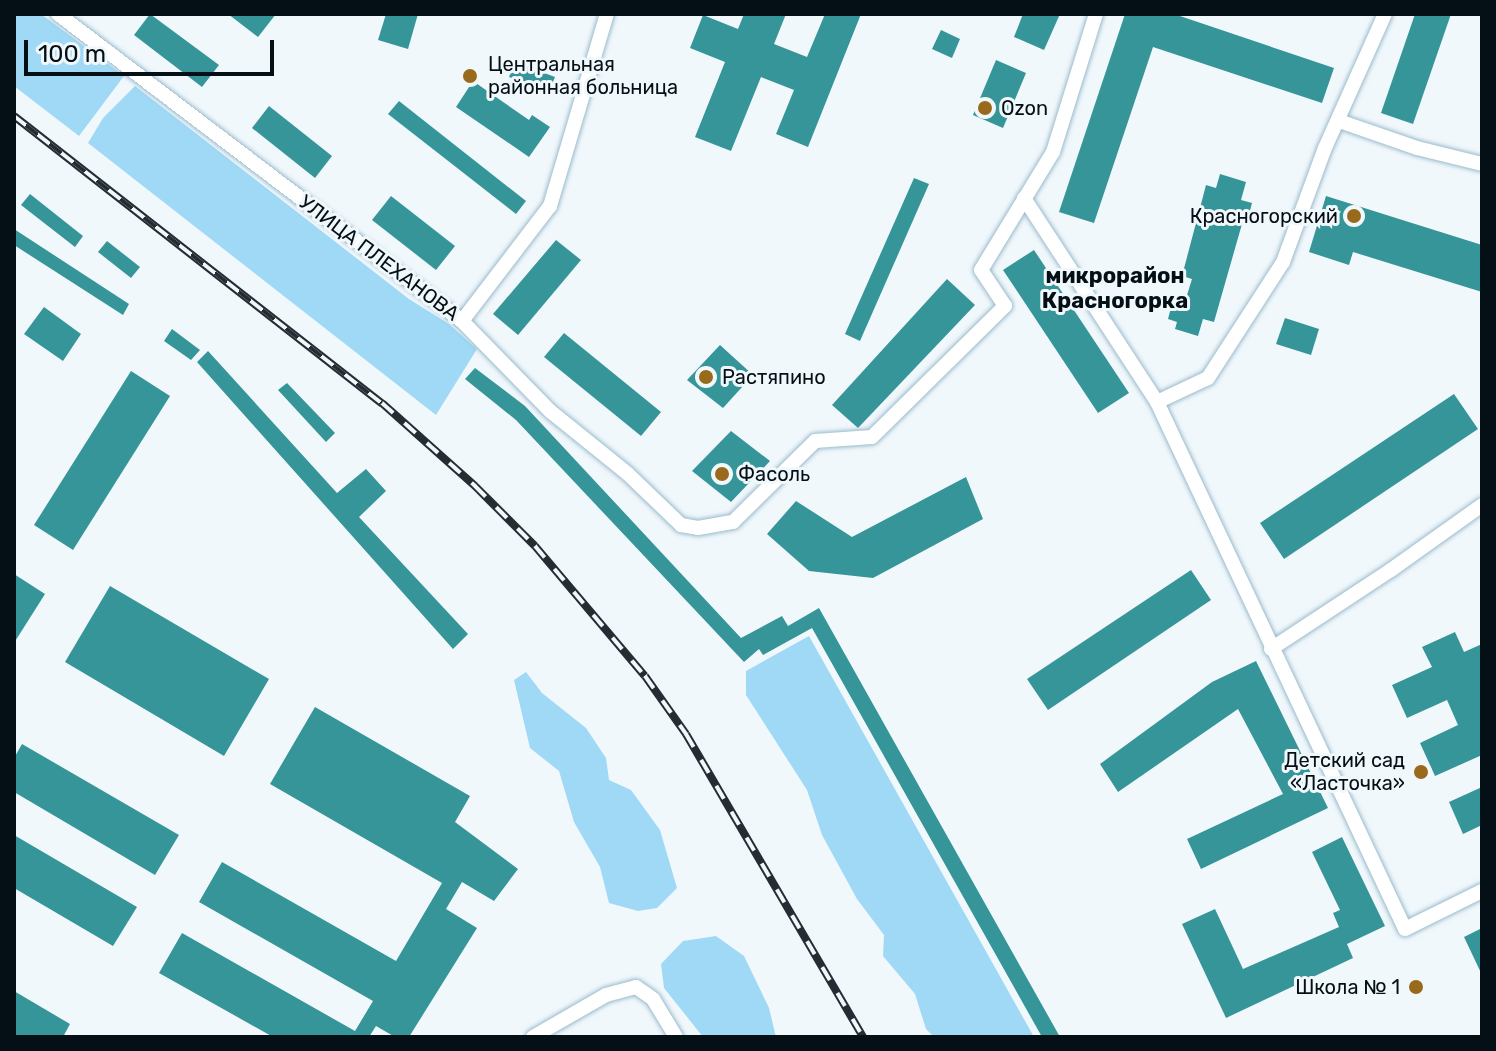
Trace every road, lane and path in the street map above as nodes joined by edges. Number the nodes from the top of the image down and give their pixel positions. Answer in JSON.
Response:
{"nodes":[{"id":1,"x":58,"y":14,"type":"edge"},
{"id":2,"x":607,"y":14,"type":"edge"},
{"id":3,"x":1096,"y":14,"type":"edge"},
{"id":4,"x":1385,"y":14,"type":"edge"},
{"id":5,"x":1339,"y":121,"type":"junction"},
{"id":6,"x":1482,"y":164,"type":"edge"},
{"id":7,"x":1024,"y":198,"type":"junction"},
{"id":8,"x":462,"y":321,"type":"junction"},
{"id":9,"x":1157,"y":402,"type":"junction"},
{"id":10,"x":1482,"y":505,"type":"edge"},
{"id":11,"x":1271,"y":649,"type":"junction"},
{"id":12,"x":1482,"y":891,"type":"edge"},
{"id":13,"x":533,"y":1037,"type":"edge"},
{"id":14,"x":676,"y":1037,"type":"edge"}],
"edges":[{"from":1,"to":8,"type":"street","name":"УЛИЦА ПЛЕХАНОВА"},
{"from":2,"to":8,"type":"street"},
{"from":3,"to":7,"type":"street"},
{"from":4,"to":5,"type":"street"},
{"from":5,"to":6,"type":"street"},
{"from":5,"to":9,"type":"street"},
{"from":7,"to":8,"type":"street","name":"УЛИЦА ПЛЕХАНОВА"},
{"from":7,"to":9,"type":"street"},
{"from":9,"to":11,"type":"street"},
{"from":10,"to":11,"type":"street"},
{"from":11,"to":12,"type":"street"},
{"from":13,"to":14,"type":"street"}]}
